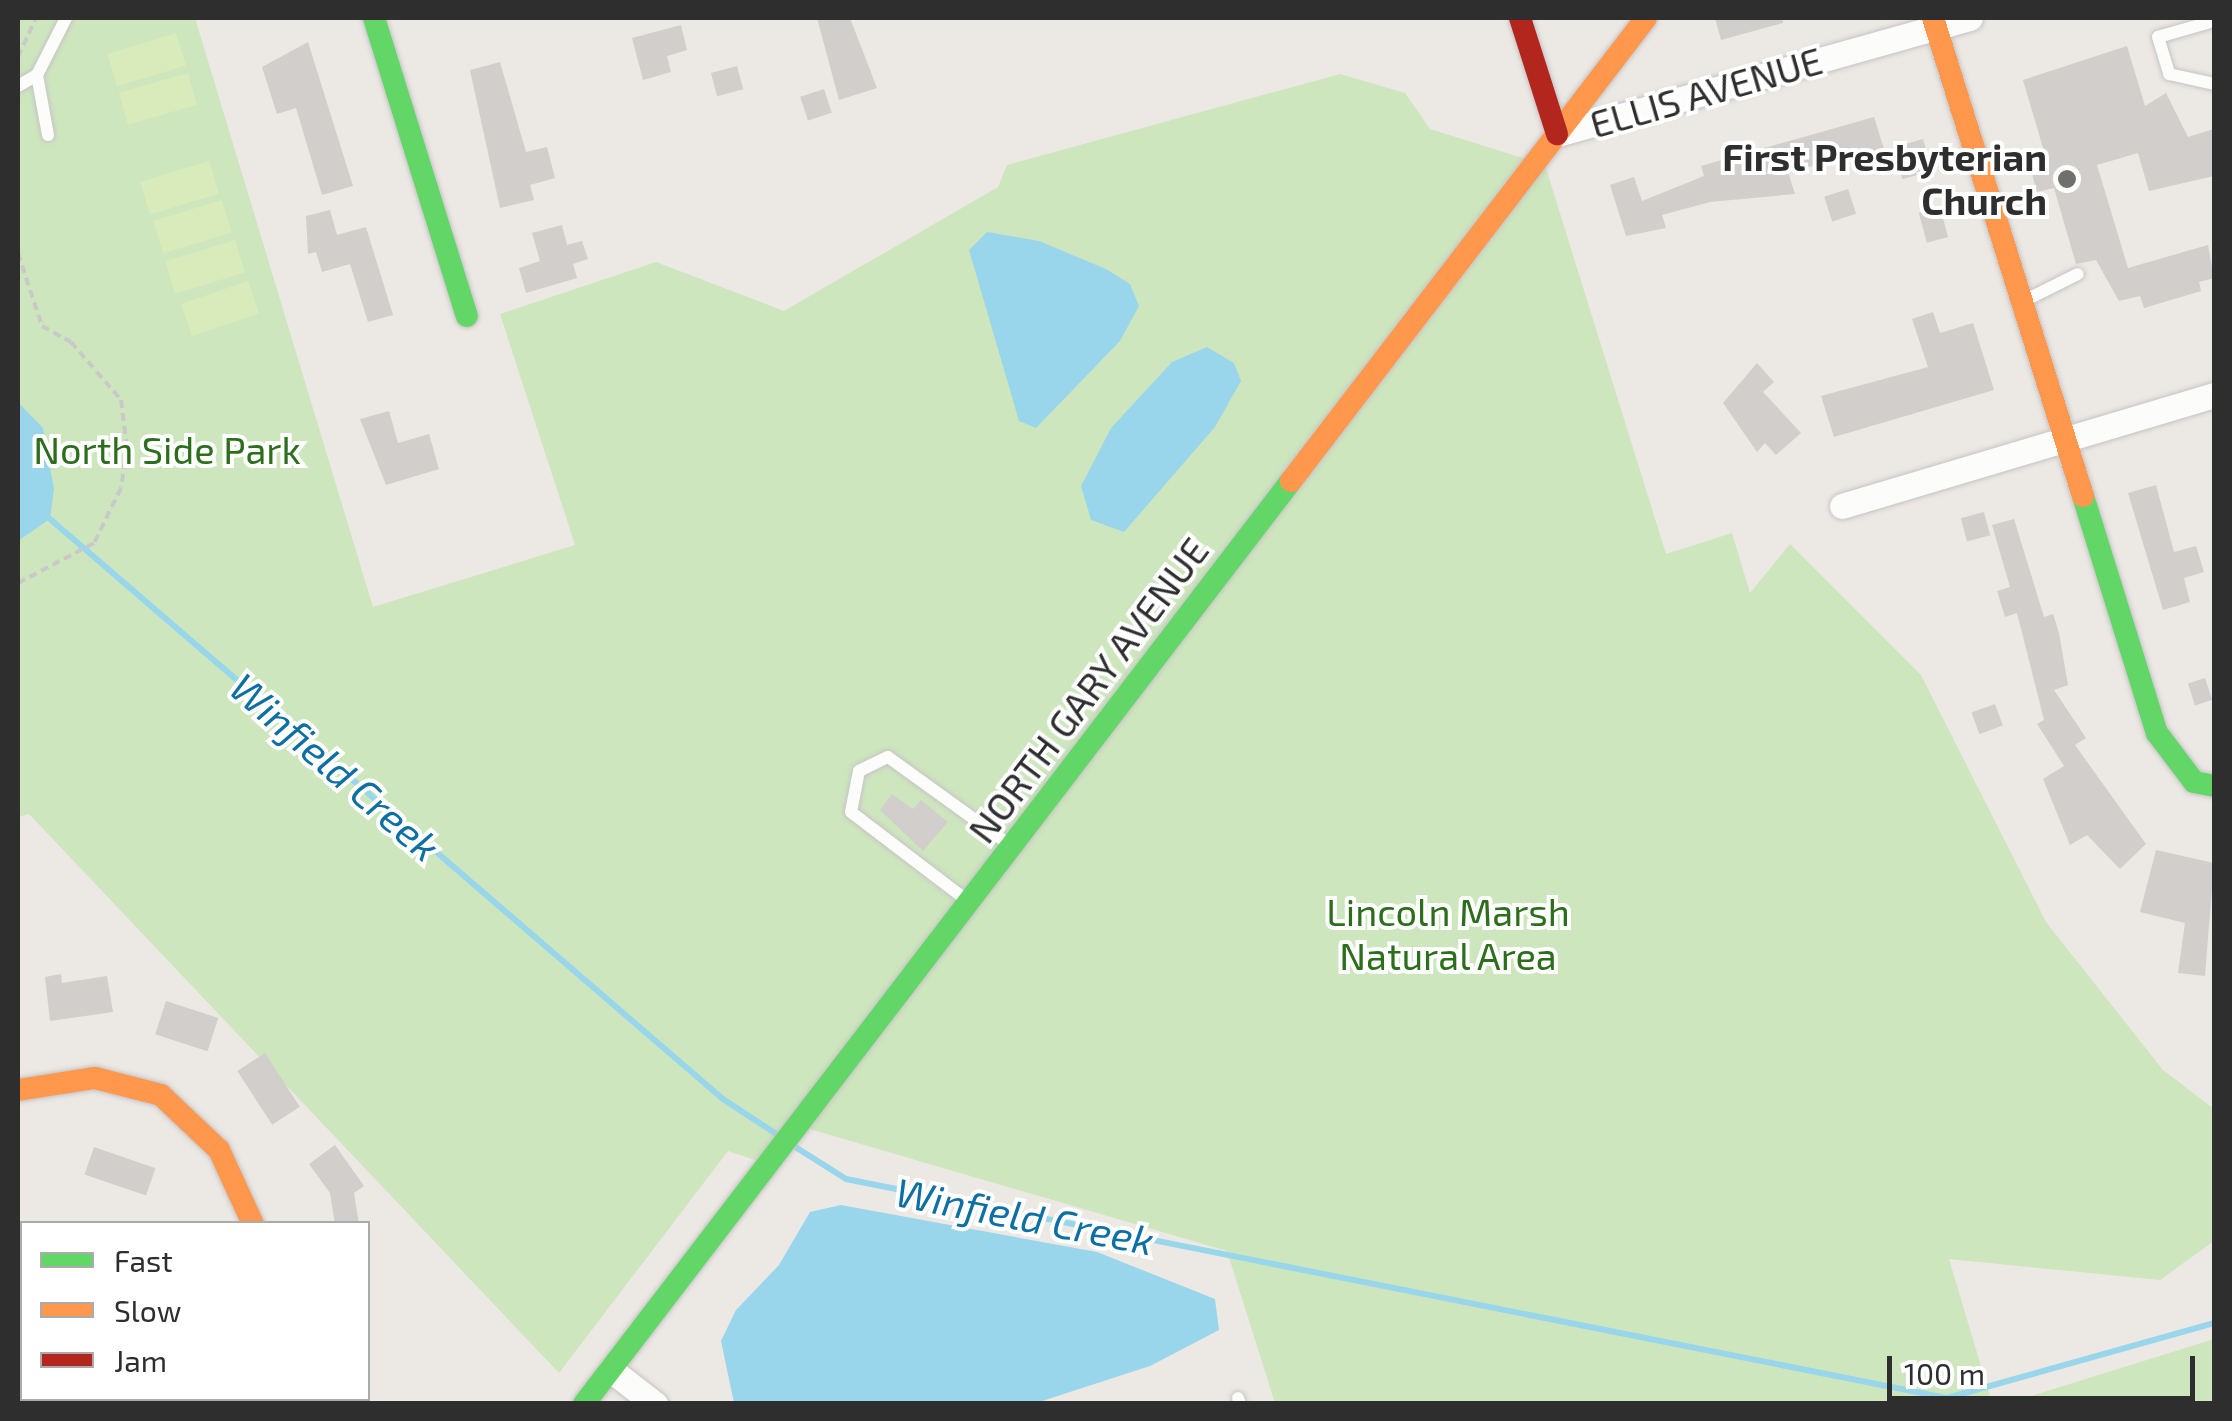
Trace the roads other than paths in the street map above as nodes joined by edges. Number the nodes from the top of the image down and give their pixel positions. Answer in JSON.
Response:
{"nodes":[{"id":1,"x":66,"y":18,"type":"edge"},
{"id":2,"x":374,"y":18,"type":"edge"},
{"id":3,"x":1520,"y":18,"type":"edge"},
{"id":4,"x":1646,"y":18,"type":"edge"},
{"id":5,"x":1970,"y":18,"type":"edge"},
{"id":6,"x":2214,"y":21,"type":"edge"},
{"id":7,"x":1935,"y":22,"type":"edge"},
{"id":8,"x":37,"y":75,"type":"junction"},
{"id":9,"x":2214,"y":84,"type":"edge"},
{"id":10,"x":18,"y":86,"type":"edge"},
{"id":11,"x":1557,"y":134,"type":"junction"},
{"id":12,"x":48,"y":135,"type":"dead end"},
{"id":13,"x":2078,"y":274,"type":"dead end"},
{"id":14,"x":2022,"y":302,"type":"junction"},
{"id":15,"x":467,"y":316,"type":"dead end"},
{"id":16,"x":2214,"y":396,"type":"edge"},
{"id":17,"x":2065,"y":440,"type":"junction"},
{"id":18,"x":1842,"y":506,"type":"dead end"},
{"id":19,"x":2214,"y":786,"type":"edge"},
{"id":20,"x":1012,"y":847,"type":"junction"},
{"id":21,"x":969,"y":902,"type":"junction"},
{"id":22,"x":18,"y":1090,"type":"edge"},
{"id":23,"x":252,"y":1221,"type":"edge"},
{"id":24,"x":611,"y":1370,"type":"junction"},
{"id":25,"x":584,"y":1404,"type":"edge"},
{"id":26,"x":655,"y":1404,"type":"edge"}],
"edges":[{"from":1,"to":8,"type":"lane"},
{"from":2,"to":15,"type":"street"},
{"from":3,"to":11,"type":"street"},
{"from":4,"to":11,"type":"street","name":"NORTH GARY AVENUE"},
{"from":5,"to":7,"type":"street","name":"ELLIS AVENUE"},
{"from":6,"to":9,"type":"lane"},
{"from":7,"to":11,"type":"street","name":"ELLIS AVENUE"},
{"from":7,"to":14,"type":"street"},
{"from":8,"to":10,"type":"lane"},
{"from":8,"to":12,"type":"lane"},
{"from":11,"to":20,"type":"street","name":"NORTH GARY AVENUE"},
{"from":13,"to":14,"type":"lane"},
{"from":14,"to":17,"type":"street"},
{"from":16,"to":17,"type":"street"},
{"from":17,"to":18,"type":"street"},
{"from":17,"to":19,"type":"street"},
{"from":20,"to":21,"type":"street","name":"NORTH GARY AVENUE"},
{"from":20,"to":21,"type":"lane"},
{"from":21,"to":24,"type":"street","name":"NORTH GARY AVENUE"},
{"from":22,"to":23,"type":"street"},
{"from":24,"to":25,"type":"street","name":"NORTH GARY AVENUE"},
{"from":24,"to":26,"type":"street"}]}
